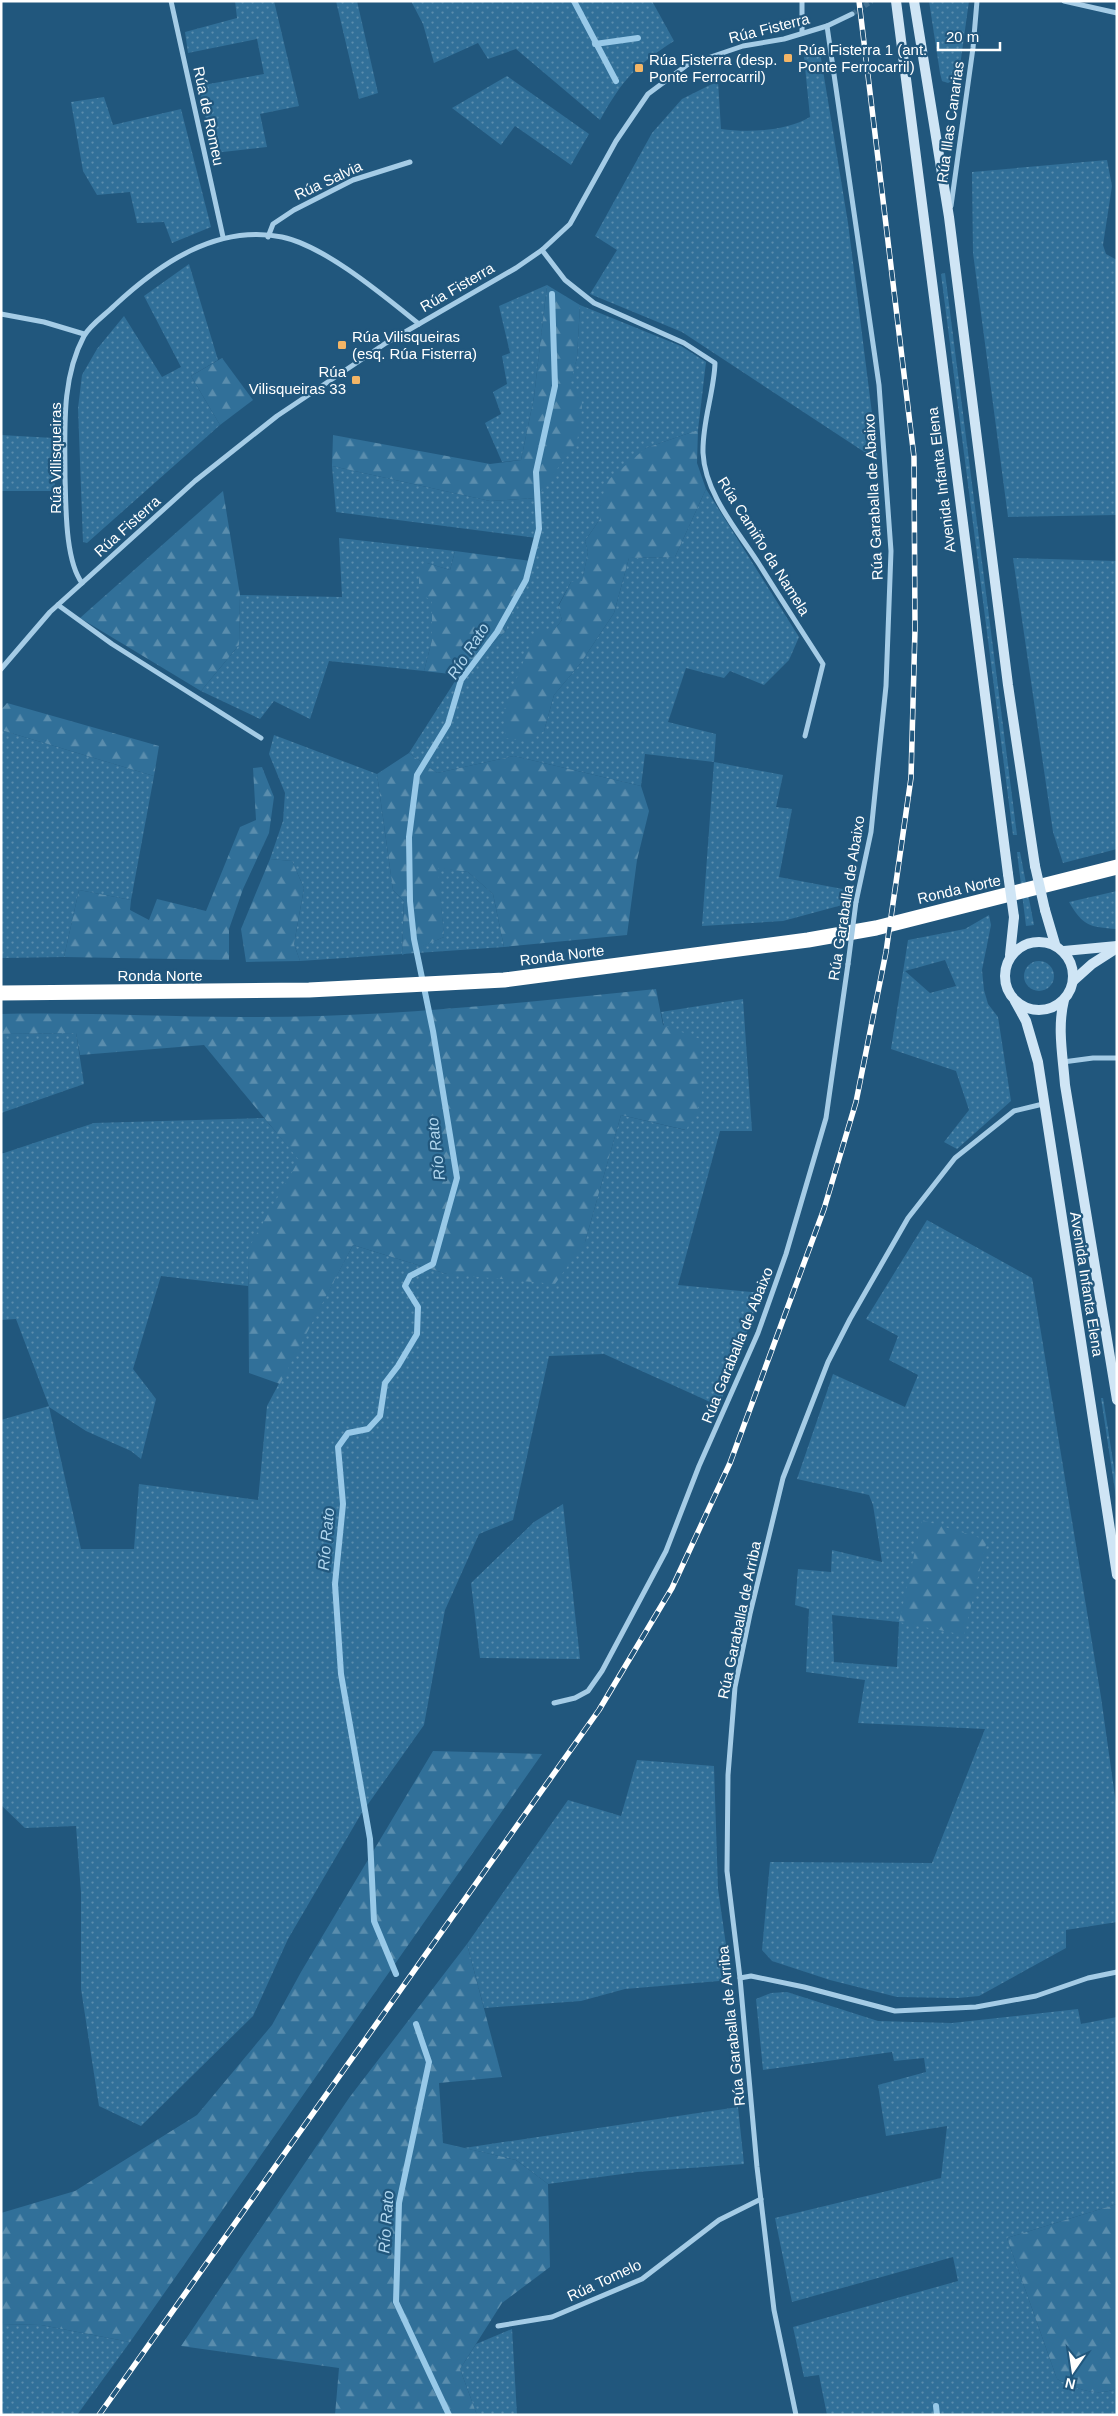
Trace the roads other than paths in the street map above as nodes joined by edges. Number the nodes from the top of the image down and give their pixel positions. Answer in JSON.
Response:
{"nodes":[{"id":1,"x":171,"y":1,"type":"edge"},
{"id":2,"x":802,"y":1,"type":"edge"},
{"id":3,"x":896,"y":1,"type":"edge"},
{"id":4,"x":914,"y":1,"type":"edge"},
{"id":5,"x":977,"y":1,"type":"edge"},
{"id":6,"x":1064,"y":1,"type":"edge"},
{"id":7,"x":1117,"y":13,"type":"edge"},
{"id":8,"x":852,"y":14,"type":"tunnel mouth"},
{"id":9,"x":827,"y":26,"type":"junction"},
{"id":10,"x":802,"y":33,"type":"junction"},
{"id":11,"x":410,"y":162,"type":"dead end"},
{"id":12,"x":949,"y":216,"type":"junction"},
{"id":13,"x":268,"y":236,"type":"junction"},
{"id":14,"x":223,"y":237,"type":"junction"},
{"id":15,"x":542,"y":250,"type":"junction"},
{"id":16,"x":1,"y":314,"type":"edge"},
{"id":17,"x":419,"y":324,"type":"junction"},
{"id":18,"x":84,"y":334,"type":"junction"},
{"id":19,"x":82,"y":583,"type":"junction"},
{"id":20,"x":58,"y":606,"type":"junction"},
{"id":21,"x":1,"y":669,"type":"edge"},
{"id":22,"x":804,"y":736,"type":"dead end"},
{"id":23,"x":261,"y":738,"type":"dead end"},
{"id":24,"x":1117,"y":867,"type":"edge"},
{"id":25,"x":1117,"y":947,"type":"edge"},
{"id":26,"x":1060,"y":948,"type":"junction"},
{"id":27,"x":1010,"y":955,"type":"junction"},
{"id":28,"x":1073,"y":982,"type":"junction"},
{"id":29,"x":1,"y":993,"type":"edge"},
{"id":30,"x":1064,"y":1000,"type":"junction"},
{"id":31,"x":1015,"y":1001,"type":"junction"},
{"id":32,"x":1117,"y":1058,"type":"edge"},
{"id":33,"x":1062,"y":1062,"type":"junction"},
{"id":34,"x":1044,"y":1104,"type":"junction"},
{"id":35,"x":1117,"y":1400,"type":"edge"},
{"id":36,"x":1117,"y":1575,"type":"edge"},
{"id":37,"x":554,"y":1703,"type":"dead end"},
{"id":38,"x":1117,"y":1972,"type":"edge"},
{"id":39,"x":740,"y":1978,"type":"junction"},
{"id":40,"x":761,"y":2199,"type":"junction"},
{"id":41,"x":498,"y":2326,"type":"dead end"},
{"id":42,"x":796,"y":2415,"type":"edge"}],
"edges":[{"from":1,"to":14,"type":"street","name":"Rúa de Romeu"},
{"from":2,"to":10,"type":"street"},
{"from":3,"to":27,"type":"street","name":"Avenida Infanta Elena","bridge":true},
{"from":4,"to":12,"type":"street"},
{"from":5,"to":12,"type":"street","name":"Rúa Illas Canarias"},
{"from":6,"to":7,"type":"street"},
{"from":8,"to":9,"type":"street","name":"Rúa Fisterra"},
{"from":9,"to":10,"type":"street","name":"Rúa Fisterra"},
{"from":9,"to":37,"type":"street","name":"Rúa Garaballa de Abaixo","bridge":true},
{"from":10,"to":15,"type":"street","name":"Rúa Fisterra"},
{"from":11,"to":13,"type":"street","name":"Rúa Salvia"},
{"from":12,"to":26,"type":"street","bridge":true},
{"from":13,"to":14,"type":"street","name":"Rúa Villisqueiras"},
{"from":13,"to":17,"type":"street","name":"Rúa Villisqueiras"},
{"from":14,"to":18,"type":"street","name":"Rúa Villisqueiras"},
{"from":15,"to":17,"type":"street","name":"Rúa Fisterra"},
{"from":15,"to":22,"type":"street","name":"Rúa Camiño da Namela"},
{"from":16,"to":18,"type":"street"},
{"from":17,"to":19,"type":"street","name":"Rúa Fisterra"},
{"from":18,"to":19,"type":"street","name":"Rúa Villisqueiras"},
{"from":19,"to":20,"type":"street","name":"Rúa Fisterra"},
{"from":20,"to":21,"type":"street","name":"Rúa Fisterra"},
{"from":20,"to":23,"type":"street"},
{"from":24,"to":29,"type":"highway","name":"Ronda Norte"},
{"from":25,"to":26,"type":"street"},
{"from":25,"to":28,"type":"street"},
{"from":26,"to":27,"type":"street"},
{"from":26,"to":28,"type":"street"},
{"from":27,"to":31,"type":"street"},
{"from":28,"to":30,"type":"street"},
{"from":30,"to":31,"type":"street"},
{"from":30,"to":33,"type":"street","name":"Avenida Infanta Elena"},
{"from":31,"to":34,"type":"street","name":"Avenida Infanta Elena"},
{"from":32,"to":33,"type":"street"},
{"from":33,"to":35,"type":"street","name":"Avenida Infanta Elena"},
{"from":34,"to":36,"type":"street","name":"Avenida Infanta Elena"},
{"from":34,"to":39,"type":"street","name":"Rúa Garaballa de Arriba"},
{"from":38,"to":39,"type":"street"},
{"from":39,"to":40,"type":"street","name":"Rúa Garaballa de Arriba"},
{"from":40,"to":41,"type":"street","name":"Rúa Tomelo"},
{"from":40,"to":42,"type":"street","name":"Rúa Garaballa de Arriba"}]}
